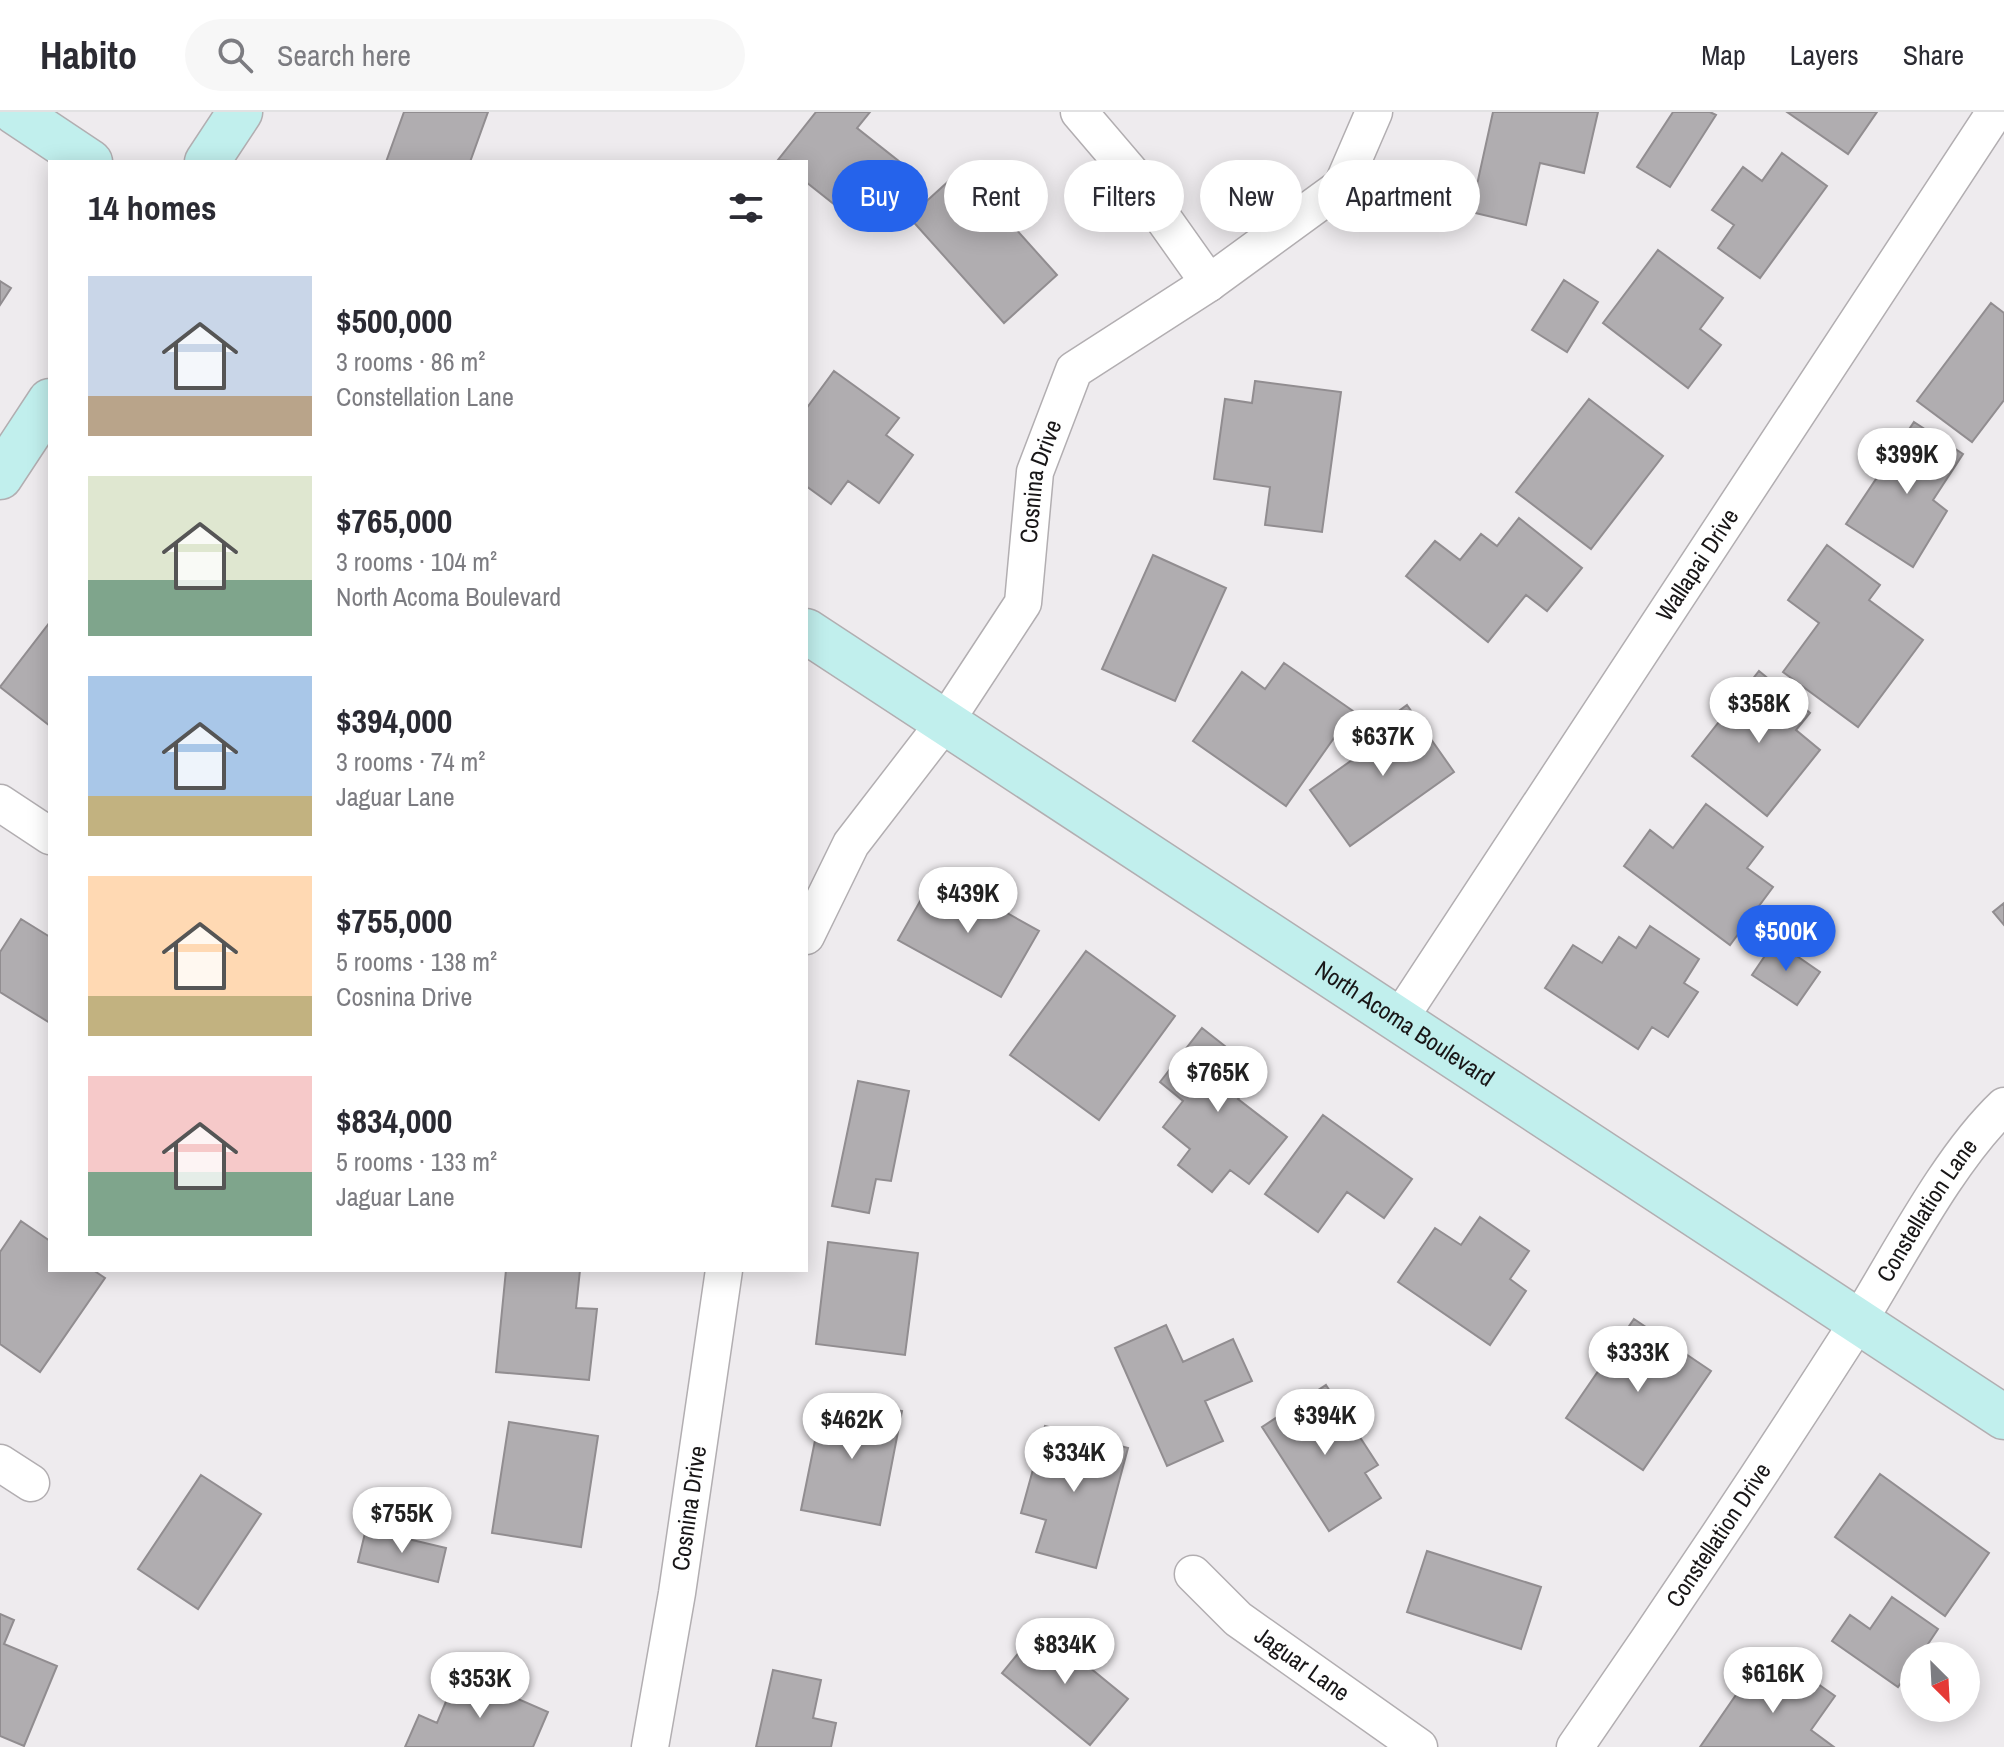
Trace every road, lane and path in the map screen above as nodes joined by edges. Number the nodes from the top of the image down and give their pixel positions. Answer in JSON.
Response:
{"nodes":[{"id":1,"x":15,"y":112,"type":"edge"},
{"id":2,"x":240,"y":112,"type":"edge"},
{"id":3,"x":1079,"y":112,"type":"edge"},
{"id":4,"x":1374,"y":112,"type":"edge"},
{"id":5,"x":1995,"y":112,"type":"edge"},
{"id":6,"x":87,"y":160,"type":"edge"},
{"id":7,"x":208,"y":160,"type":"edge"},
{"id":8,"x":1209,"y":283,"type":"junction"},
{"id":9,"x":48,"y":404,"type":"edge"},
{"id":10,"x":0,"y":477,"type":"edge"},
{"id":11,"x":808,"y":632,"type":"edge"},
{"id":12,"x":945,"y":722,"type":"junction"},
{"id":13,"x":0,"y":803,"type":"edge"},
{"id":14,"x":48,"y":835,"type":"edge"},
{"id":15,"x":808,"y":932,"type":"edge"},
{"id":16,"x":1400,"y":1018,"type":"junction"},
{"id":17,"x":2004,"y":1106,"type":"edge"},
{"id":18,"x":724,"y":1272,"type":"edge"},
{"id":19,"x":1858,"y":1321,"type":"junction"},
{"id":20,"x":2004,"y":1417,"type":"edge"},
{"id":21,"x":0,"y":1463,"type":"edge"},
{"id":22,"x":31,"y":1483,"type":"dead end"},
{"id":23,"x":1193,"y":1574,"type":"dead end"},
{"id":24,"x":650,"y":1747,"type":"edge"},
{"id":25,"x":1419,"y":1747,"type":"edge"},
{"id":26,"x":1575,"y":1747,"type":"edge"}],
"edges":[{"from":1,"to":6,"type":"main road"},
{"from":2,"to":7,"type":"main road"},
{"from":3,"to":8,"type":"street"},
{"from":4,"to":8,"type":"street","name":"Cosnina Drive"},
{"from":5,"to":16,"type":"street","name":"Wallapai Drive"},
{"from":8,"to":12,"type":"street","name":"Cosnina Drive"},
{"from":9,"to":10,"type":"main road"},
{"from":11,"to":12,"type":"main road","name":"North Acoma Boulevard"},
{"from":12,"to":15,"type":"street","name":"Cosnina Drive"},
{"from":12,"to":16,"type":"main road","name":"North Acoma Boulevard"},
{"from":13,"to":14,"type":"street"},
{"from":16,"to":19,"type":"main road","name":"North Acoma Boulevard"},
{"from":17,"to":19,"type":"street","name":"Constellation Lane"},
{"from":18,"to":24,"type":"street","name":"Cosnina Drive"},
{"from":19,"to":20,"type":"main road","name":"North Acoma Boulevard"},
{"from":19,"to":26,"type":"street","name":"Constellation Drive"},
{"from":21,"to":22,"type":"street"},
{"from":23,"to":25,"type":"street","name":"Jaguar Lane"}]}
